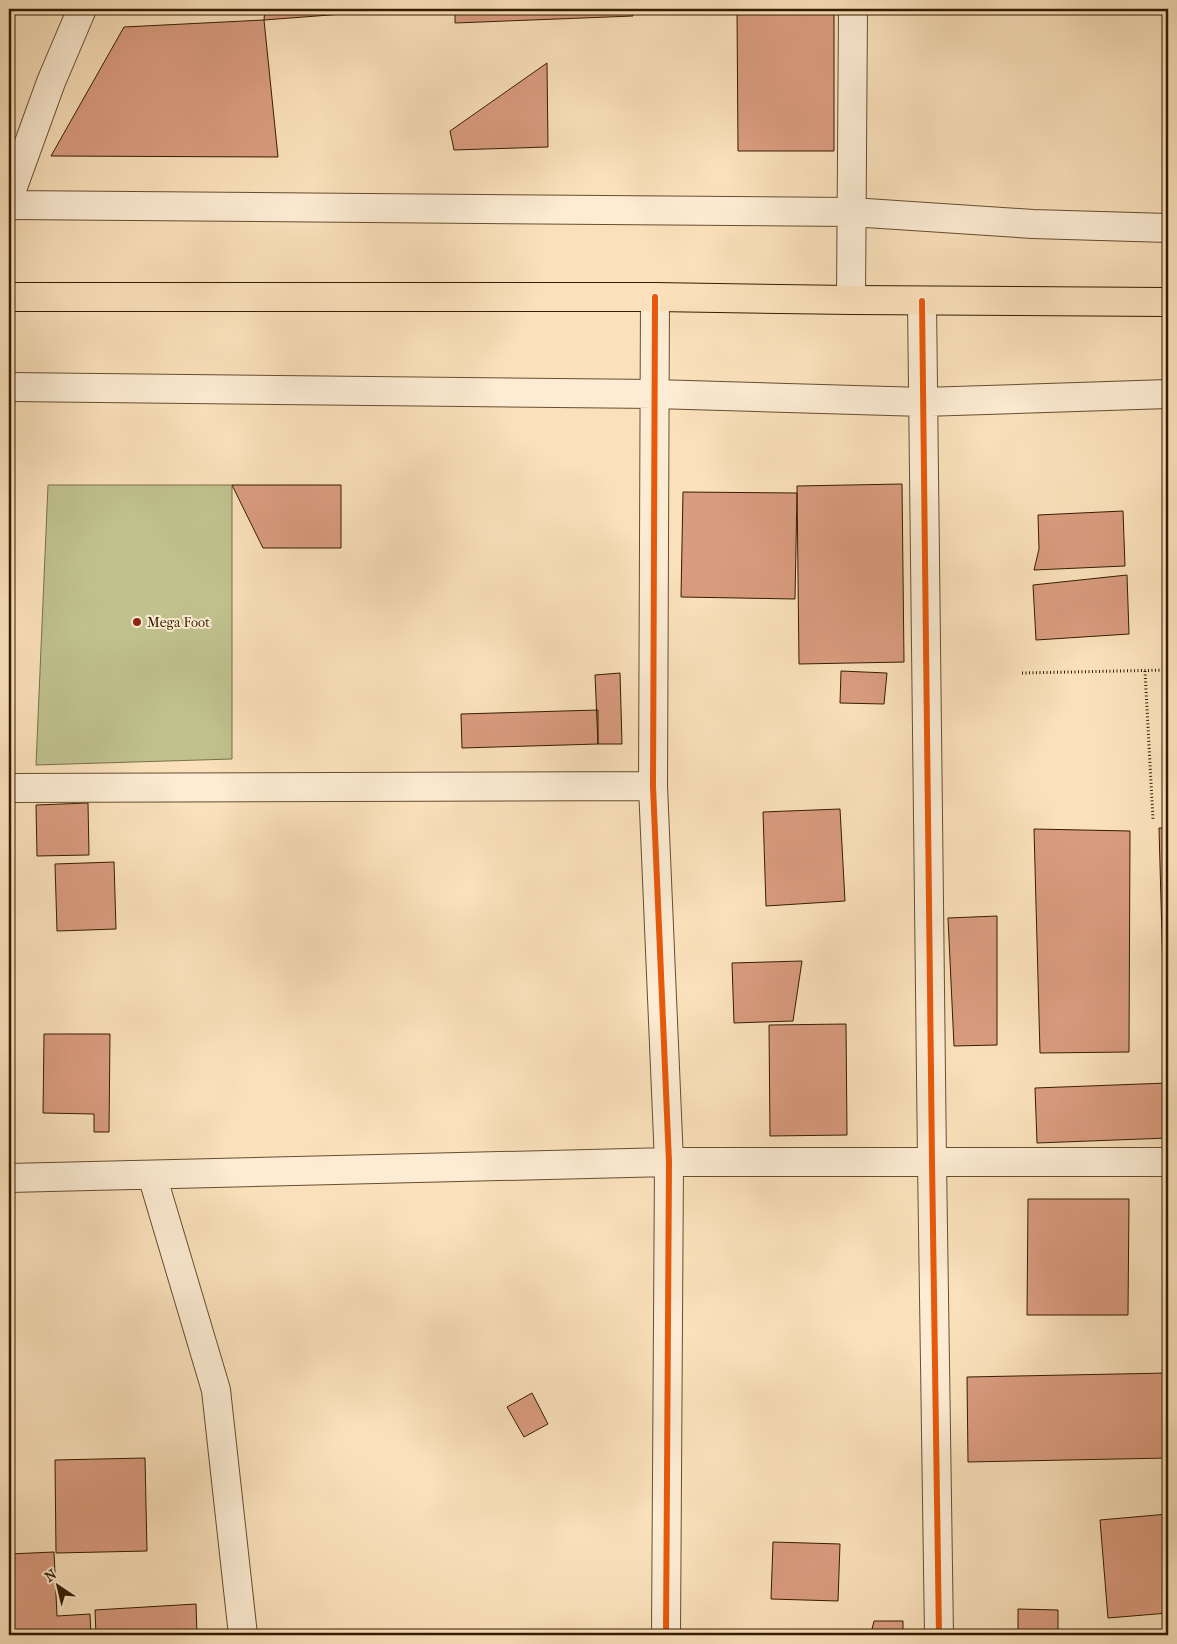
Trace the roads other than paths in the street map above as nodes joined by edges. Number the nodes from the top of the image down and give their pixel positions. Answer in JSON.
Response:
{"nodes":[{"id":1,"x":82,"y":9,"type":"edge"},
{"id":2,"x":853,"y":9,"type":"edge"},
{"id":3,"x":10,"y":194,"type":"edge"},
{"id":4,"x":851,"y":212,"type":"junction"},
{"id":5,"x":1168,"y":228,"type":"edge"},
{"id":6,"x":9,"y":296,"type":"edge"},
{"id":7,"x":655,"y":297,"type":"junction"},
{"id":8,"x":850,"y":300,"type":"junction"},
{"id":9,"x":922,"y":301,"type":"junction"},
{"id":10,"x":1168,"y":302,"type":"edge"},
{"id":11,"x":9,"y":387,"type":"edge"},
{"id":12,"x":655,"y":394,"type":"junction"},
{"id":13,"x":1168,"y":394,"type":"edge"},
{"id":14,"x":923,"y":402,"type":"junction"},
{"id":15,"x":653,"y":786,"type":"junction"},
{"id":16,"x":9,"y":788,"type":"edge"},
{"id":17,"x":932,"y":1161,"type":"junction"},
{"id":18,"x":669,"y":1162,"type":"junction"},
{"id":19,"x":1168,"y":1162,"type":"edge"},
{"id":20,"x":152,"y":1175,"type":"junction"},
{"id":21,"x":9,"y":1178,"type":"edge"},
{"id":22,"x":243,"y":1635,"type":"edge"},
{"id":23,"x":666,"y":1635,"type":"edge"},
{"id":24,"x":940,"y":1635,"type":"edge"}],
"edges":[{"from":1,"to":3,"type":"street"},
{"from":2,"to":4,"type":"street"},
{"from":3,"to":4,"type":"street"},
{"from":4,"to":5,"type":"street"},
{"from":4,"to":8,"type":"street"},
{"from":6,"to":7,"type":"main road"},
{"from":7,"to":8,"type":"main road"},
{"from":7,"to":12,"type":"street"},
{"from":8,"to":9,"type":"main road"},
{"from":9,"to":10,"type":"main road"},
{"from":9,"to":14,"type":"street"},
{"from":11,"to":12,"type":"street"},
{"from":12,"to":14,"type":"street"},
{"from":12,"to":15,"type":"street"},
{"from":13,"to":14,"type":"street"},
{"from":14,"to":17,"type":"street"},
{"from":15,"to":16,"type":"street"},
{"from":15,"to":18,"type":"street"},
{"from":17,"to":18,"type":"street"},
{"from":17,"to":19,"type":"street"},
{"from":17,"to":24,"type":"street"},
{"from":18,"to":20,"type":"street"},
{"from":18,"to":23,"type":"street"},
{"from":20,"to":21,"type":"street"},
{"from":20,"to":22,"type":"street"}]}
